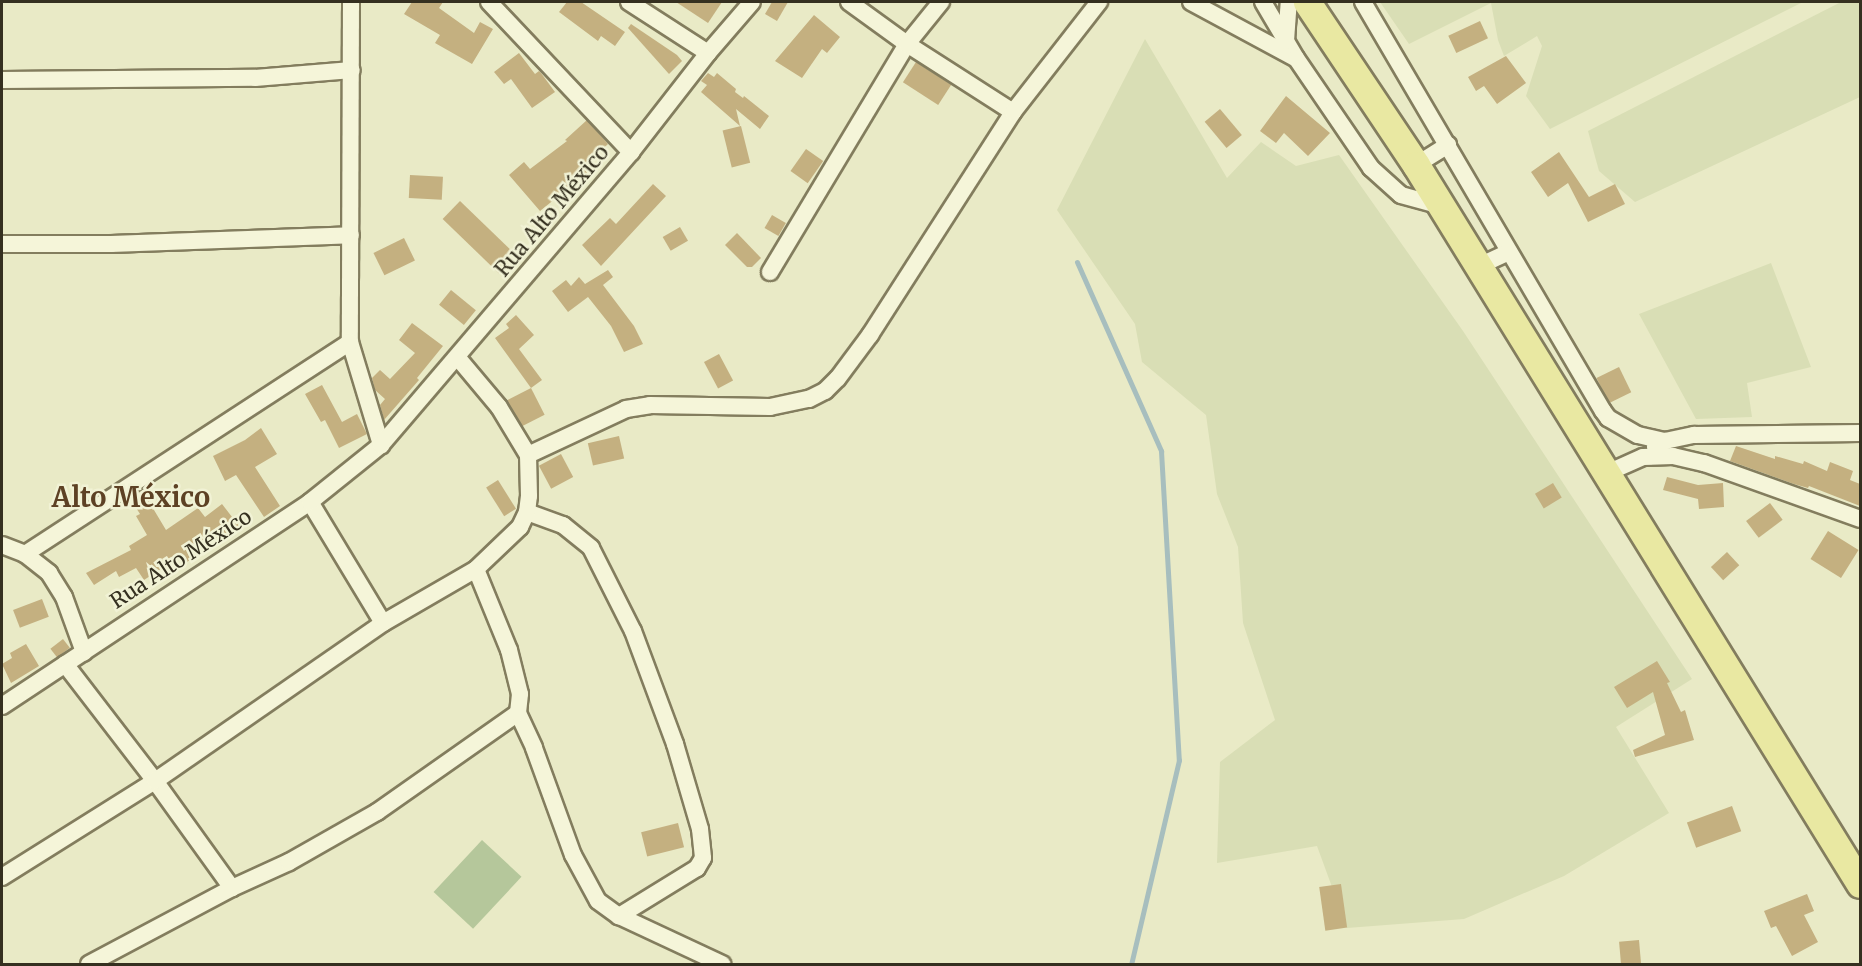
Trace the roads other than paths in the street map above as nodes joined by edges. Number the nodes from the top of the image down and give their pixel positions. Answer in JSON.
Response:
{"nodes":[{"id":1,"x":351,"y":2,"type":"edge"},
{"id":2,"x":489,"y":2,"type":"edge"},
{"id":3,"x":629,"y":2,"type":"edge"},
{"id":4,"x":752,"y":2,"type":"edge"},
{"id":5,"x":849,"y":2,"type":"edge"},
{"id":6,"x":941,"y":2,"type":"edge"},
{"id":7,"x":1099,"y":2,"type":"edge"},
{"id":8,"x":1191,"y":2,"type":"edge"},
{"id":9,"x":1263,"y":2,"type":"edge"},
{"id":10,"x":1289,"y":2,"type":"edge"},
{"id":11,"x":1307,"y":2,"type":"edge"},
{"id":12,"x":1363,"y":2,"type":"edge"},
{"id":13,"x":1286,"y":41,"type":"junction"},
{"id":14,"x":907,"y":44,"type":"junction"},
{"id":15,"x":708,"y":53,"type":"junction"},
{"id":16,"x":1296,"y":58,"type":"junction"},
{"id":17,"x":352,"y":70,"type":"junction"},
{"id":18,"x":2,"y":80,"type":"edge"},
{"id":19,"x":1013,"y":112,"type":"junction"},
{"id":20,"x":1448,"y":145,"type":"junction"},
{"id":21,"x":631,"y":152,"type":"junction"},
{"id":22,"x":1416,"y":165,"type":"junction"},
{"id":23,"x":1441,"y":206,"type":"junction"},
{"id":24,"x":351,"y":234,"type":"junction"},
{"id":25,"x":2,"y":244,"type":"edge"},
{"id":26,"x":1509,"y":252,"type":"junction"},
{"id":27,"x":1479,"y":266,"type":"junction"},
{"id":28,"x":770,"y":272,"type":"dead end"},
{"id":29,"x":351,"y":342,"type":"junction"},
{"id":30,"x":457,"y":357,"type":"junction"},
{"id":31,"x":1860,"y":433,"type":"edge"},
{"id":32,"x":1665,"y":441,"type":"junction"},
{"id":33,"x":381,"y":445,"type":"junction"},
{"id":34,"x":528,"y":456,"type":"junction"},
{"id":35,"x":1643,"y":457,"type":"junction"},
{"id":36,"x":1607,"y":473,"type":"junction"},
{"id":37,"x":310,"y":502,"type":"junction"},
{"id":38,"x":527,"y":512,"type":"junction"},
{"id":39,"x":1860,"y":519,"type":"edge"},
{"id":40,"x":2,"y":545,"type":"edge"},
{"id":41,"x":25,"y":554,"type":"junction"},
{"id":42,"x":476,"y":569,"type":"junction"},
{"id":43,"x":383,"y":623,"type":"junction"},
{"id":44,"x":84,"y":652,"type":"junction"},
{"id":45,"x":65,"y":664,"type":"junction"},
{"id":46,"x":2,"y":706,"type":"edge"},
{"id":47,"x":518,"y":713,"type":"junction"},
{"id":48,"x":155,"y":781,"type":"junction"},
{"id":49,"x":2,"y":877,"type":"edge"},
{"id":50,"x":1860,"y":884,"type":"edge"},
{"id":51,"x":232,"y":888,"type":"junction"},
{"id":52,"x":619,"y":916,"type":"junction"},
{"id":53,"x":88,"y":964,"type":"edge"},
{"id":54,"x":723,"y":964,"type":"edge"}],
"edges":[{"from":1,"to":17,"type":"street"},
{"from":2,"to":21,"type":"street"},
{"from":3,"to":15,"type":"street"},
{"from":4,"to":15,"type":"street","name":"Rua Alto México"},
{"from":5,"to":14,"type":"street"},
{"from":6,"to":14,"type":"street"},
{"from":7,"to":19,"type":"street"},
{"from":8,"to":16,"type":"street"},
{"from":9,"to":13,"type":"street"},
{"from":10,"to":13,"type":"street"},
{"from":11,"to":22,"type":"main road"},
{"from":12,"to":20,"type":"street"},
{"from":13,"to":16,"type":"street"},
{"from":14,"to":19,"type":"street"},
{"from":14,"to":28,"type":"street"},
{"from":15,"to":21,"type":"street","name":"Rua Alto México"},
{"from":16,"to":23,"type":"street"},
{"from":17,"to":18,"type":"street"},
{"from":17,"to":24,"type":"street"},
{"from":19,"to":34,"type":"street"},
{"from":20,"to":22,"type":"street"},
{"from":20,"to":26,"type":"street"},
{"from":21,"to":30,"type":"street","name":"Rua Alto México"},
{"from":22,"to":23,"type":"main road"},
{"from":23,"to":27,"type":"main road"},
{"from":24,"to":25,"type":"street"},
{"from":24,"to":29,"type":"street"},
{"from":26,"to":27,"type":"street"},
{"from":26,"to":32,"type":"street"},
{"from":27,"to":36,"type":"main road"},
{"from":29,"to":33,"type":"street"},
{"from":29,"to":41,"type":"street"},
{"from":30,"to":33,"type":"street","name":"Rua Alto México"},
{"from":30,"to":34,"type":"street"},
{"from":31,"to":32,"type":"street"},
{"from":32,"to":35,"type":"street"},
{"from":33,"to":37,"type":"street","name":"Rua Alto México"},
{"from":34,"to":38,"type":"street"},
{"from":35,"to":36,"type":"street"},
{"from":35,"to":39,"type":"street"},
{"from":36,"to":50,"type":"main road"},
{"from":37,"to":43,"type":"street"},
{"from":37,"to":44,"type":"street","name":"Rua Alto México"},
{"from":38,"to":42,"type":"street"},
{"from":38,"to":52,"type":"street"},
{"from":40,"to":41,"type":"street"},
{"from":41,"to":44,"type":"street"},
{"from":42,"to":43,"type":"street"},
{"from":42,"to":47,"type":"street"},
{"from":43,"to":48,"type":"street"},
{"from":44,"to":45,"type":"street","name":"Rua Alto México"},
{"from":45,"to":46,"type":"street","name":"Rua Alto México"},
{"from":45,"to":48,"type":"street"},
{"from":47,"to":51,"type":"street"},
{"from":47,"to":52,"type":"street"},
{"from":48,"to":49,"type":"street"},
{"from":48,"to":51,"type":"street"},
{"from":51,"to":53,"type":"street"},
{"from":52,"to":54,"type":"street"}]}
